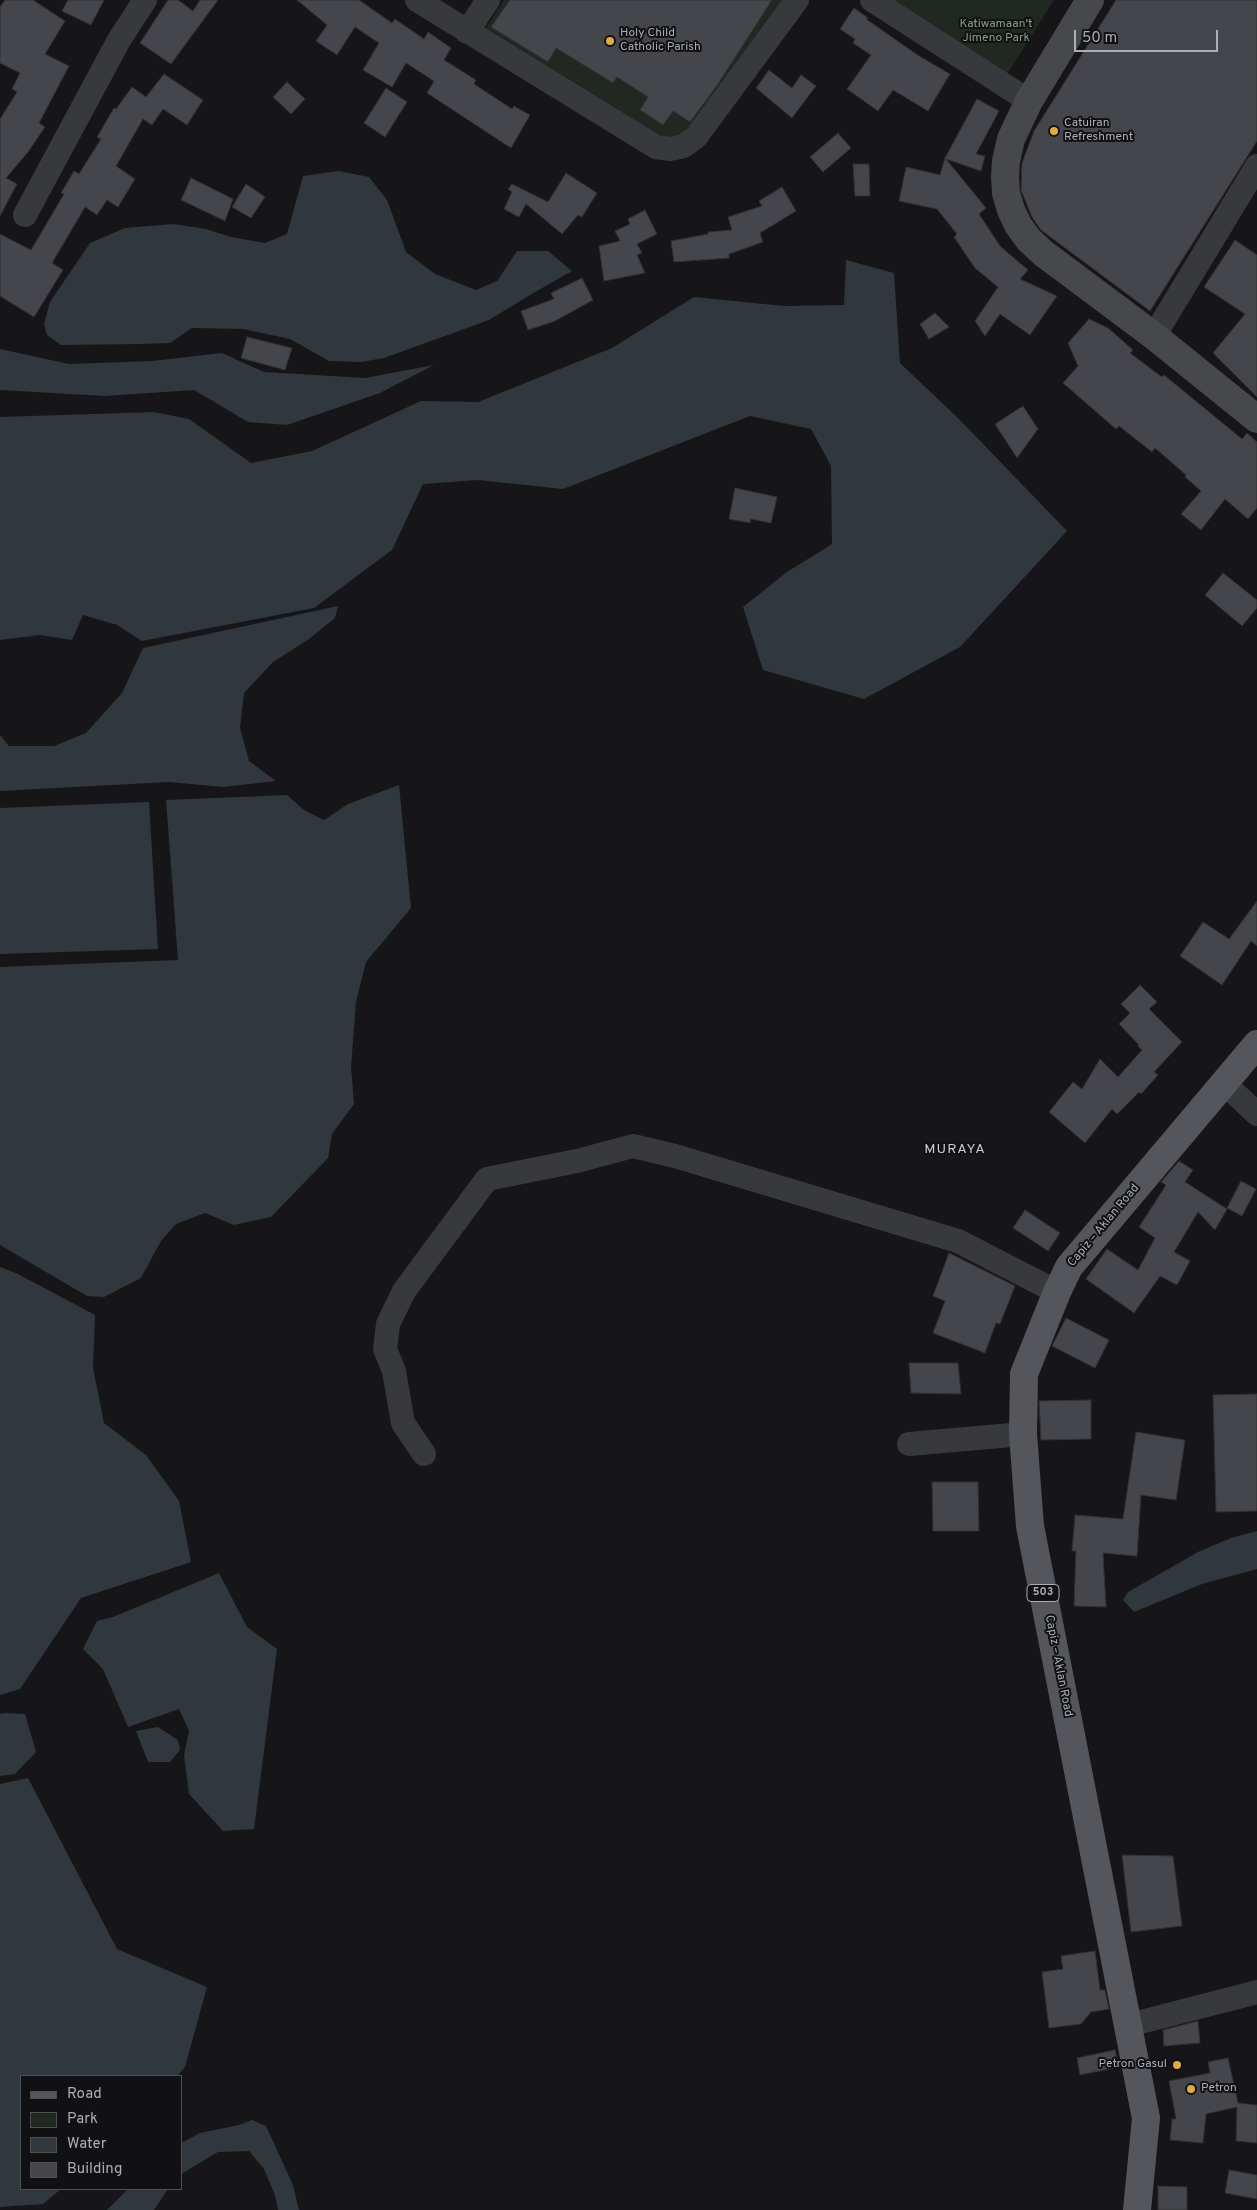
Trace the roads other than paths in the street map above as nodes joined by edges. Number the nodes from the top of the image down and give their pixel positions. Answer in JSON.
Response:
{"nodes":[{"id":1,"x":145,"y":0,"type":"edge"},
{"id":2,"x":417,"y":0,"type":"edge"},
{"id":3,"x":488,"y":0,"type":"edge"},
{"id":4,"x":798,"y":0,"type":"edge"},
{"id":5,"x":872,"y":0,"type":"edge"},
{"id":6,"x":1090,"y":0,"type":"edge"},
{"id":7,"x":467,"y":32,"type":"junction"},
{"id":8,"x":1029,"y":101,"type":"junction"},
{"id":9,"x":1257,"y":166,"type":"edge"},
{"id":10,"x":25,"y":215,"type":"dead end"},
{"id":11,"x":1154,"y":336,"type":"junction"},
{"id":12,"x":1257,"y":419,"type":"edge"},
{"id":13,"x":1257,"y":1044,"type":"edge"},
{"id":14,"x":1224,"y":1083,"type":"junction"},
{"id":15,"x":1257,"y":1114,"type":"edge"},
{"id":16,"x":1057,"y":1292,"type":"junction"},
{"id":17,"x":1023,"y":1434,"type":"junction"},
{"id":18,"x":909,"y":1444,"type":"dead end"},
{"id":19,"x":424,"y":1454,"type":"dead end"},
{"id":20,"x":1257,"y":1992,"type":"edge"},
{"id":21,"x":1129,"y":2025,"type":"junction"},
{"id":22,"x":1137,"y":2210,"type":"edge"}],
"edges":[{"from":1,"to":10,"type":"street"},
{"from":2,"to":7,"type":"street"},
{"from":3,"to":7,"type":"street"},
{"from":4,"to":7,"type":"street"},
{"from":5,"to":8,"type":"street"},
{"from":6,"to":8,"type":"main road"},
{"from":8,"to":11,"type":"main road"},
{"from":9,"to":11,"type":"street"},
{"from":11,"to":12,"type":"main road"},
{"from":13,"to":14,"type":"main road","name":"Capiz – Aklan Road","number":"503"},
{"from":14,"to":15,"type":"street"},
{"from":14,"to":16,"type":"main road","name":"Capiz – Aklan Road","number":"503"},
{"from":16,"to":17,"type":"main road","name":"Capiz – Aklan Road","number":"503"},
{"from":16,"to":19,"type":"street"},
{"from":17,"to":18,"type":"street"},
{"from":17,"to":21,"type":"main road","name":"Capiz – Aklan Road","number":"503"},
{"from":20,"to":21,"type":"street"},
{"from":21,"to":22,"type":"main road","name":"Capiz – Aklan Road","number":"503"}]}
